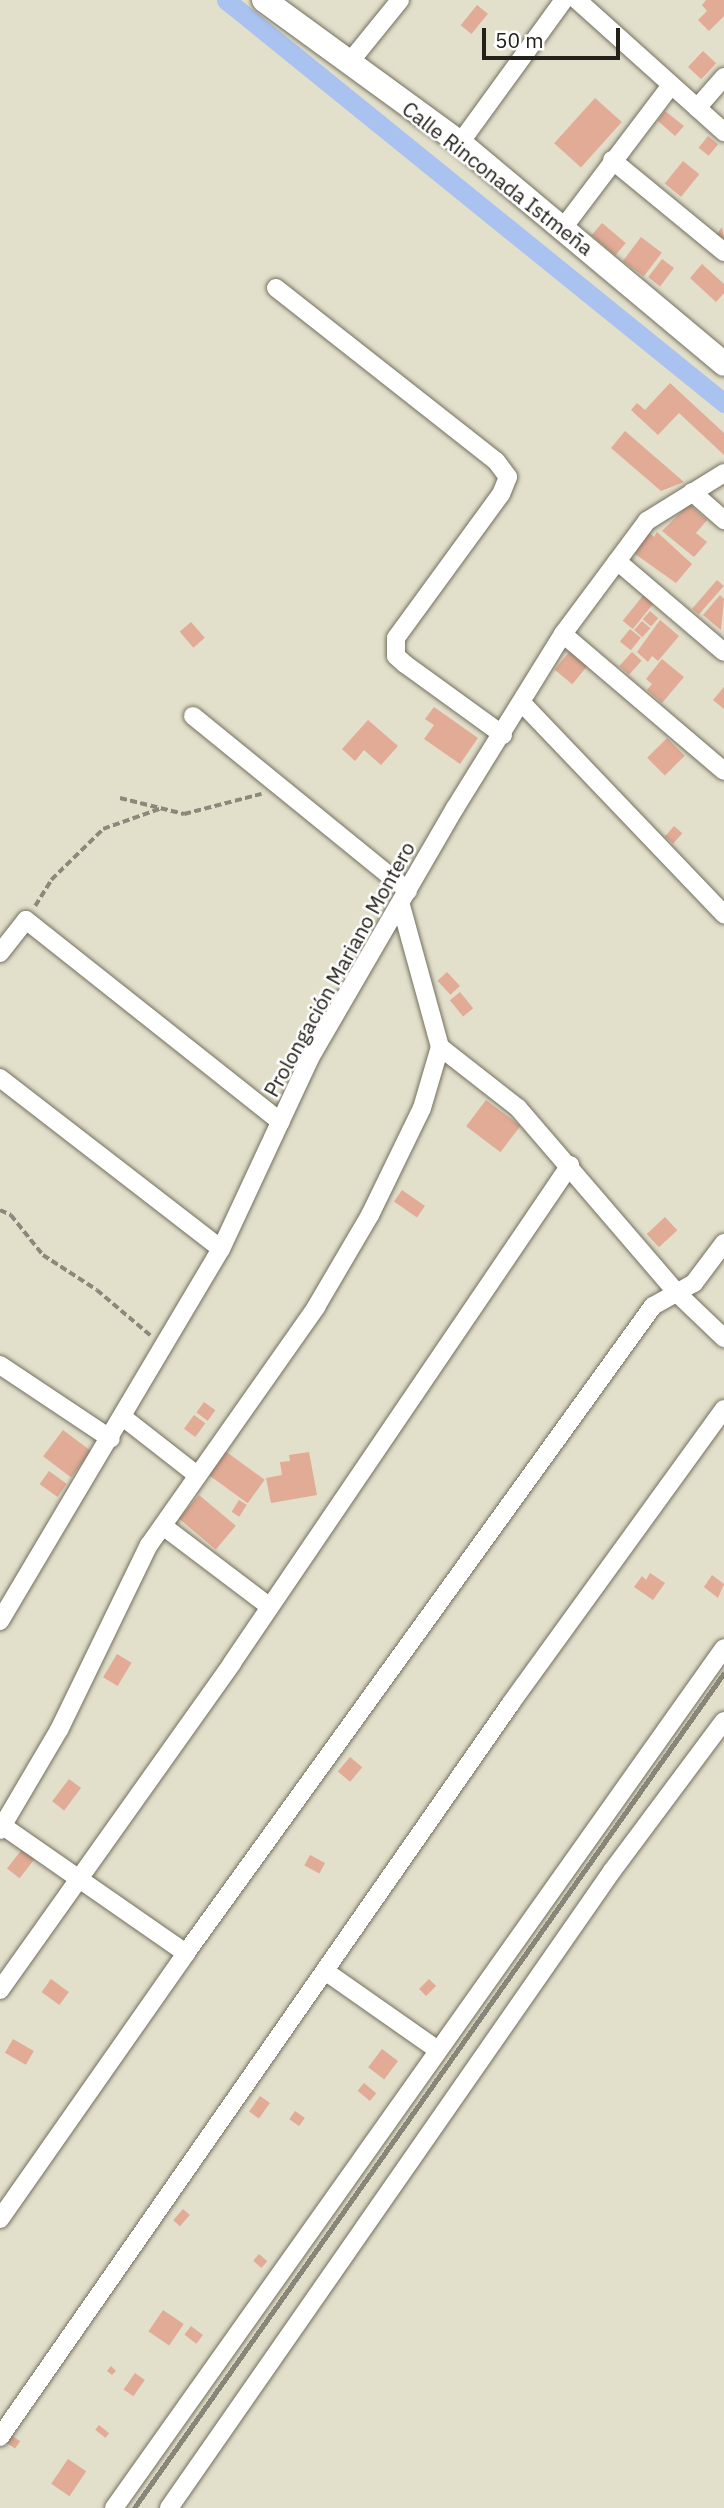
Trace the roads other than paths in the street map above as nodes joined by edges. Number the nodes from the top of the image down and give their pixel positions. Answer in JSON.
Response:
{"nodes":[{"id":1,"x":264,"y":0,"type":"edge"},
{"id":2,"x":400,"y":0,"type":"edge"},
{"id":3,"x":564,"y":0,"type":"edge"},
{"id":4,"x":577,"y":0,"type":"edge"},
{"id":5,"x":349,"y":63,"type":"junction"},
{"id":6,"x":724,"y":77,"type":"edge"},
{"id":7,"x":671,"y":85,"type":"junction"},
{"id":8,"x":697,"y":108,"type":"junction"},
{"id":9,"x":724,"y":132,"type":"edge"},
{"id":10,"x":460,"y":143,"type":"junction"},
{"id":11,"x":612,"y":160,"type":"junction"},
{"id":12,"x":564,"y":229,"type":"junction"},
{"id":13,"x":724,"y":252,"type":"edge"},
{"id":14,"x":276,"y":288,"type":"dead end"},
{"id":15,"x":724,"y":364,"type":"edge"},
{"id":16,"x":724,"y":473,"type":"edge"},
{"id":17,"x":692,"y":492,"type":"junction"},
{"id":18,"x":724,"y":520,"type":"edge"},
{"id":19,"x":617,"y":561,"type":"junction"},
{"id":20,"x":564,"y":634,"type":"junction"},
{"id":21,"x":724,"y":652,"type":"edge"},
{"id":22,"x":523,"y":704,"type":"junction"},
{"id":23,"x":193,"y":716,"type":"dead end"},
{"id":24,"x":503,"y":735,"type":"junction"},
{"id":25,"x":724,"y":771,"type":"edge"},
{"id":26,"x":405,"y":898,"type":"junction"},
{"id":27,"x":724,"y":914,"type":"edge"},
{"id":28,"x":0,"y":953,"type":"edge"},
{"id":29,"x":440,"y":1047,"type":"junction"},
{"id":30,"x":0,"y":1078,"type":"edge"},
{"id":31,"x":281,"y":1122,"type":"junction"},
{"id":32,"x":570,"y":1165,"type":"junction"},
{"id":33,"x":724,"y":1243,"type":"edge"},
{"id":34,"x":221,"y":1249,"type":"junction"},
{"id":35,"x":678,"y":1294,"type":"junction"},
{"id":36,"x":724,"y":1338,"type":"edge"},
{"id":37,"x":0,"y":1365,"type":"edge"},
{"id":38,"x":724,"y":1409,"type":"edge"},
{"id":39,"x":124,"y":1418,"type":"junction"},
{"id":40,"x":111,"y":1439,"type":"junction"},
{"id":41,"x":197,"y":1475,"type":"junction"},
{"id":42,"x":163,"y":1526,"type":"junction"},
{"id":43,"x":270,"y":1607,"type":"junction"},
{"id":44,"x":0,"y":1621,"type":"edge"},
{"id":45,"x":724,"y":1648,"type":"edge"},
{"id":46,"x":724,"y":1721,"type":"edge"},
{"id":47,"x":1,"y":1828,"type":"edge"},
{"id":48,"x":80,"y":1877,"type":"junction"},
{"id":49,"x":186,"y":1953,"type":"junction"},
{"id":50,"x":325,"y":1971,"type":"junction"},
{"id":51,"x":0,"y":1990,"type":"edge"},
{"id":52,"x":438,"y":2050,"type":"junction"},
{"id":53,"x":0,"y":2219,"type":"edge"},
{"id":54,"x":0,"y":2437,"type":"edge"},
{"id":55,"x":114,"y":2508,"type":"edge"},
{"id":56,"x":169,"y":2508,"type":"edge"}],
"edges":[{"from":1,"to":5,"type":"street","name":"Calle Rinconada Istmeña"},
{"from":2,"to":5,"type":"street"},
{"from":3,"to":10,"type":"street"},
{"from":4,"to":7,"type":"street"},
{"from":5,"to":10,"type":"street","name":"Calle Rinconada Istmeña"},
{"from":6,"to":8,"type":"street"},
{"from":7,"to":8,"type":"street"},
{"from":7,"to":11,"type":"street"},
{"from":8,"to":9,"type":"street"},
{"from":10,"to":12,"type":"street","name":"Calle Rinconada Istmeña"},
{"from":11,"to":12,"type":"street"},
{"from":11,"to":13,"type":"street"},
{"from":12,"to":15,"type":"street","name":"Calle Rinconada Istmeña"},
{"from":14,"to":24,"type":"street"},
{"from":16,"to":17,"type":"street","name":"Prolongación Mariano Montero"},
{"from":17,"to":18,"type":"street"},
{"from":17,"to":19,"type":"street","name":"Prolongación Mariano Montero"},
{"from":19,"to":20,"type":"street","name":"Prolongación Mariano Montero"},
{"from":19,"to":21,"type":"street"},
{"from":20,"to":22,"type":"street","name":"Prolongación Mariano Montero"},
{"from":20,"to":25,"type":"street"},
{"from":22,"to":24,"type":"street","name":"Prolongación Mariano Montero"},
{"from":22,"to":27,"type":"street"},
{"from":23,"to":26,"type":"street"},
{"from":24,"to":26,"type":"street","name":"Prolongación Mariano Montero"},
{"from":26,"to":29,"type":"street"},
{"from":26,"to":31,"type":"street","name":"Prolongación Mariano Montero"},
{"from":28,"to":31,"type":"street"},
{"from":29,"to":32,"type":"street"},
{"from":29,"to":41,"type":"street"},
{"from":30,"to":34,"type":"street"},
{"from":31,"to":34,"type":"street","name":"Prolongación Mariano Montero"},
{"from":32,"to":35,"type":"street"},
{"from":32,"to":43,"type":"street"},
{"from":33,"to":35,"type":"street"},
{"from":34,"to":39,"type":"street","name":"Prolongación Mariano Montero"},
{"from":35,"to":36,"type":"street"},
{"from":35,"to":49,"type":"street"},
{"from":37,"to":40,"type":"street"},
{"from":38,"to":50,"type":"street"},
{"from":39,"to":40,"type":"street","name":"Prolongación Mariano Montero"},
{"from":39,"to":41,"type":"street"},
{"from":40,"to":44,"type":"street","name":"Prolongación Mariano Montero"},
{"from":41,"to":42,"type":"street"},
{"from":42,"to":43,"type":"street"},
{"from":42,"to":47,"type":"street"},
{"from":43,"to":48,"type":"street"},
{"from":45,"to":52,"type":"street"},
{"from":46,"to":56,"type":"street"},
{"from":47,"to":48,"type":"street"},
{"from":48,"to":49,"type":"street"},
{"from":48,"to":51,"type":"street"},
{"from":49,"to":53,"type":"street"},
{"from":50,"to":52,"type":"street"},
{"from":50,"to":54,"type":"street"},
{"from":52,"to":55,"type":"street"}]}
